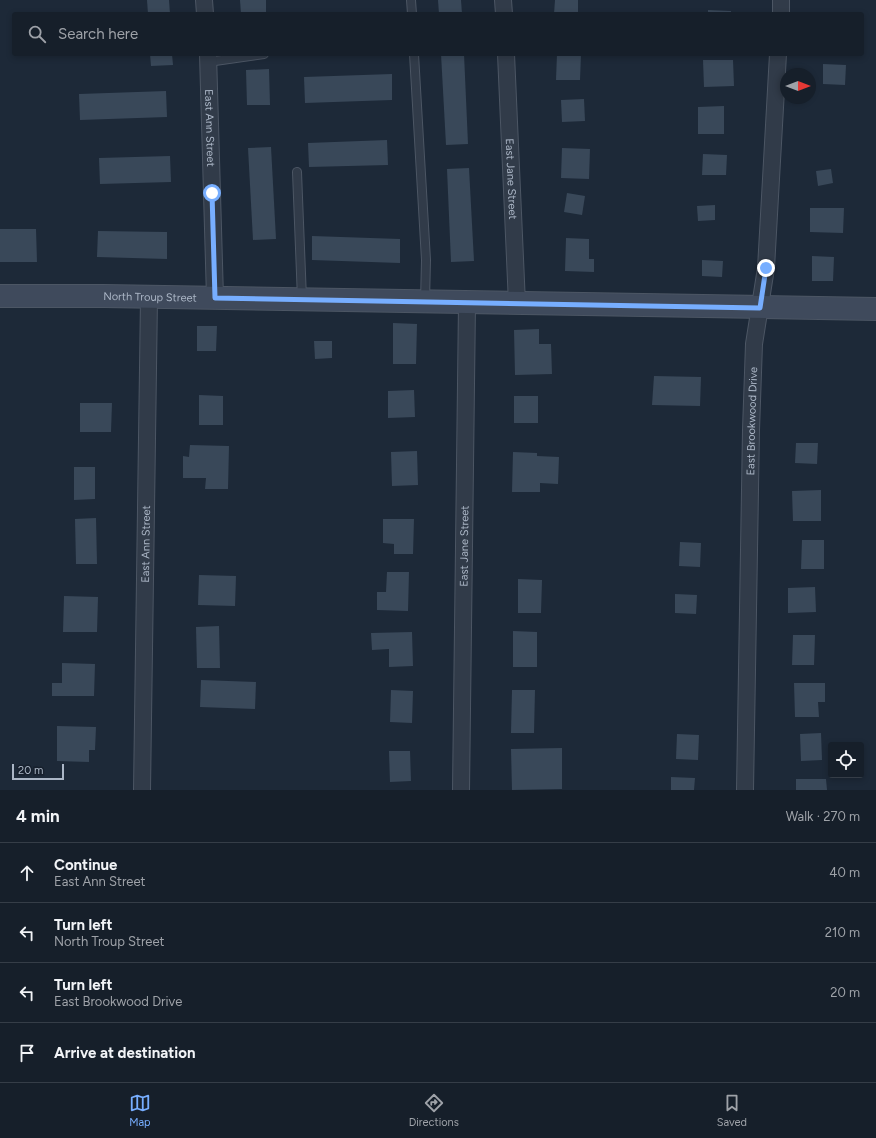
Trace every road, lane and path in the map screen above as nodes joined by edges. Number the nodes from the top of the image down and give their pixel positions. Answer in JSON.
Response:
{"nodes":[{"id":1,"x":204,"y":0,"type":"edge"},
{"id":2,"x":412,"y":0,"type":"edge"},
{"id":3,"x":503,"y":0,"type":"edge"},
{"id":4,"x":782,"y":0,"type":"edge"},
{"id":5,"x":205,"y":12,"type":"edge"},
{"id":6,"x":412,"y":12,"type":"edge"},
{"id":7,"x":504,"y":12,"type":"edge"},
{"id":8,"x":781,"y":12,"type":"edge"},
{"id":9,"x":236,"y":56,"type":"edge"},
{"id":10,"x":414,"y":56,"type":"edge"},
{"id":11,"x":506,"y":56,"type":"edge"},
{"id":12,"x":778,"y":56,"type":"edge"},
{"id":13,"x":208,"y":58,"type":"edge"},
{"id":14,"x":297,"y":172,"type":"dead end"},
{"id":15,"x":0,"y":296,"type":"edge"},
{"id":16,"x":150,"y":298,"type":"junction"},
{"id":17,"x":215,"y":298,"type":"junction"},
{"id":18,"x":302,"y":300,"type":"junction"},
{"id":19,"x":425,"y":302,"type":"junction"},
{"id":20,"x":467,"y":303,"type":"junction"},
{"id":21,"x":517,"y":304,"type":"junction"},
{"id":22,"x":760,"y":308,"type":"junction"},
{"id":23,"x":876,"y":309,"type":"edge"},
{"id":24,"x":142,"y":790,"type":"edge"},
{"id":25,"x":461,"y":790,"type":"edge"},
{"id":26,"x":745,"y":790,"type":"edge"}],
"edges":[{"from":1,"to":5,"type":"street"},
{"from":2,"to":6,"type":"lane"},
{"from":3,"to":7,"type":"street"},
{"from":4,"to":8,"type":"street"},
{"from":9,"to":13,"type":"lane"},
{"from":10,"to":19,"type":"lane"},
{"from":11,"to":21,"type":"street","name":"East Jane Street"},
{"from":12,"to":22,"type":"street","name":"East Brookwood Drive"},
{"from":13,"to":17,"type":"street","name":"East Ann Street"},
{"from":14,"to":18,"type":"lane"},
{"from":15,"to":16,"type":"street","name":"North Troup Street"},
{"from":16,"to":17,"type":"street","name":"North Troup Street"},
{"from":16,"to":24,"type":"street","name":"East Ann Street"},
{"from":17,"to":18,"type":"street","name":"North Troup Street"},
{"from":18,"to":19,"type":"street","name":"North Troup Street"},
{"from":19,"to":20,"type":"street","name":"North Troup Street"},
{"from":20,"to":21,"type":"street","name":"North Troup Street"},
{"from":20,"to":25,"type":"street","name":"East Jane Street"},
{"from":21,"to":22,"type":"street","name":"North Troup Street"},
{"from":22,"to":23,"type":"street","name":"North Troup Street"},
{"from":22,"to":26,"type":"street","name":"East Brookwood Drive"}]}
